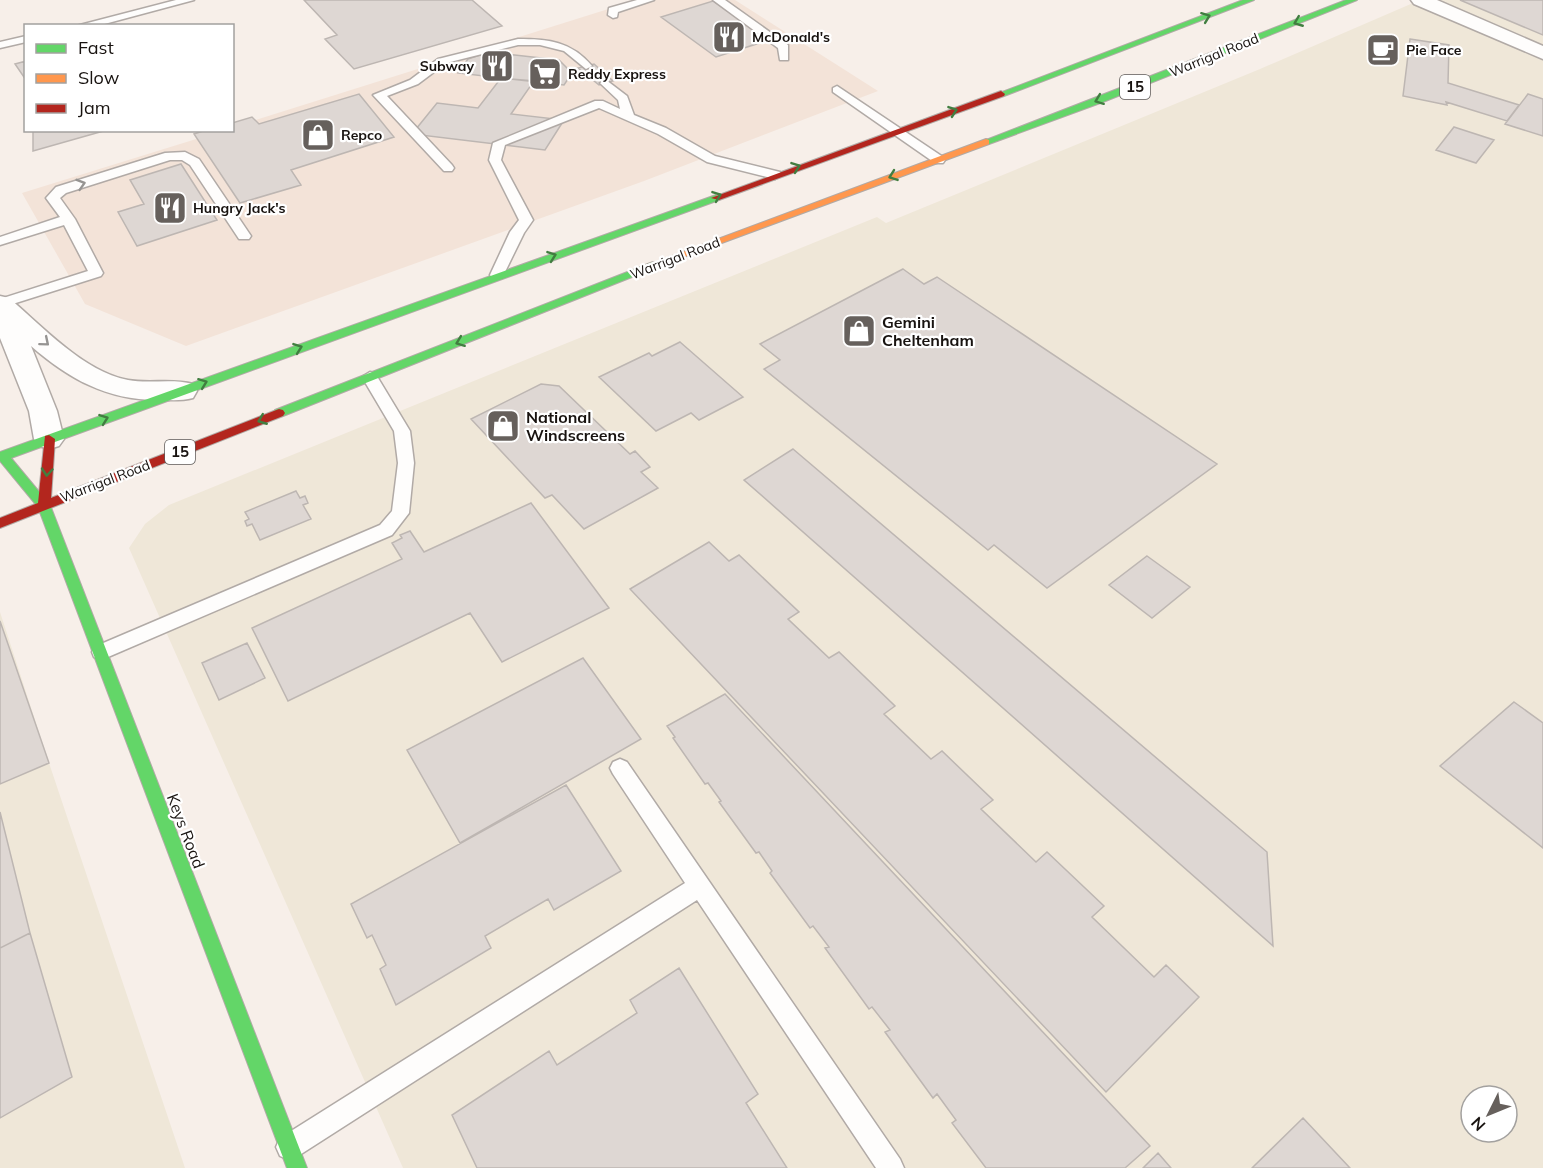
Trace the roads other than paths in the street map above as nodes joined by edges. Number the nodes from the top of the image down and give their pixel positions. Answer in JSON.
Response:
{"nodes":[{"id":1,"x":189,"y":0,"type":"edge"},
{"id":2,"x":649,"y":0,"type":"edge"},
{"id":3,"x":718,"y":0,"type":"edge"},
{"id":4,"x":1250,"y":0,"type":"edge"},
{"id":5,"x":1353,"y":0,"type":"edge"},
{"id":6,"x":1421,"y":0,"type":"edge"},
{"id":7,"x":621,"y":8,"type":"edge"},
{"id":8,"x":89,"y":24,"type":"edge"},
{"id":9,"x":24,"y":39,"type":"edge"},
{"id":10,"x":0,"y":45,"type":"edge"},
{"id":11,"x":1543,"y":53,"type":"edge"},
{"id":12,"x":784,"y":58,"type":"dead end"},
{"id":13,"x":586,"y":66,"type":"dead end"},
{"id":14,"x":606,"y":83,"type":"dead end"},
{"id":15,"x":837,"y":90,"type":"dead end"},
{"id":16,"x":629,"y":117,"type":"junction"},
{"id":17,"x":898,"y":131,"type":"junction"},
{"id":18,"x":939,"y":160,"type":"junction"},
{"id":19,"x":448,"y":168,"type":"dead end"},
{"id":20,"x":775,"y":175,"type":"junction"},
{"id":21,"x":68,"y":219,"type":"junction"},
{"id":22,"x":244,"y":236,"type":"dead end"},
{"id":23,"x":0,"y":241,"type":"edge"},
{"id":24,"x":496,"y":275,"type":"junction"},
{"id":25,"x":0,"y":304,"type":"edge"},
{"id":26,"x":370,"y":377,"type":"junction"},
{"id":27,"x":183,"y":391,"type":"junction"},
{"id":28,"x":49,"y":439,"type":"junction"},
{"id":29,"x":1,"y":455,"type":"edge"},
{"id":30,"x":44,"y":505,"type":"junction"},
{"id":31,"x":0,"y":523,"type":"edge"},
{"id":32,"x":101,"y":652,"type":"junction"},
{"id":33,"x":620,"y":768,"type":"dead end"},
{"id":34,"x":700,"y":886,"type":"junction"},
{"id":35,"x":293,"y":1158,"type":"edge"},
{"id":36,"x":891,"y":1168,"type":"edge"}],
"edges":[{"from":1,"to":8,"type":"lane"},
{"from":2,"to":7,"type":"lane"},
{"from":3,"to":12,"type":"lane"},
{"from":17,"to":4,"type":"main road","number":"15","one_way":true},
{"from":5,"to":18,"type":"main road","name":"Warrigal Road","number":"15","one_way":true},
{"from":6,"to":11,"type":"street"},
{"from":9,"to":10,"type":"lane"},
{"from":13,"to":19,"type":"lane"},
{"from":14,"to":16,"type":"lane"},
{"from":15,"to":17,"type":"lane"},
{"from":16,"to":20,"type":"lane"},
{"from":16,"to":24,"type":"lane"},
{"from":17,"to":18,"type":"lane"},
{"from":20,"to":17,"type":"main road","number":"15","one_way":true},
{"from":18,"to":26,"type":"main road","name":"Warrigal Road","number":"15","one_way":true},
{"from":24,"to":20,"type":"main road","number":"15","one_way":true},
{"from":21,"to":22,"type":"lane","one_way":true},
{"from":21,"to":23,"type":"lane"},
{"from":21,"to":25,"type":"lane"},
{"from":27,"to":24,"type":"main road","number":"15","one_way":true},
{"from":25,"to":27,"type":"street","one_way":true},
{"from":25,"to":28,"type":"street"},
{"from":26,"to":30,"type":"main road","name":"Warrigal Road","number":"15","one_way":true},
{"from":26,"to":32,"type":"lane"},
{"from":28,"to":27,"type":"main road","number":"15","one_way":true},
{"from":28,"to":29,"type":"main road","number":"15"},
{"from":28,"to":30,"type":"main road","one_way":true},
{"from":29,"to":30,"type":"main road"},
{"from":30,"to":31,"type":"main road","name":"Warrigal Road","number":"15"},
{"from":30,"to":32,"type":"main road","name":"Keys Road"},
{"from":32,"to":35,"type":"main road","name":"Keys Road"},
{"from":33,"to":34,"type":"lane"},
{"from":34,"to":35,"type":"lane"},
{"from":34,"to":36,"type":"lane"}]}
